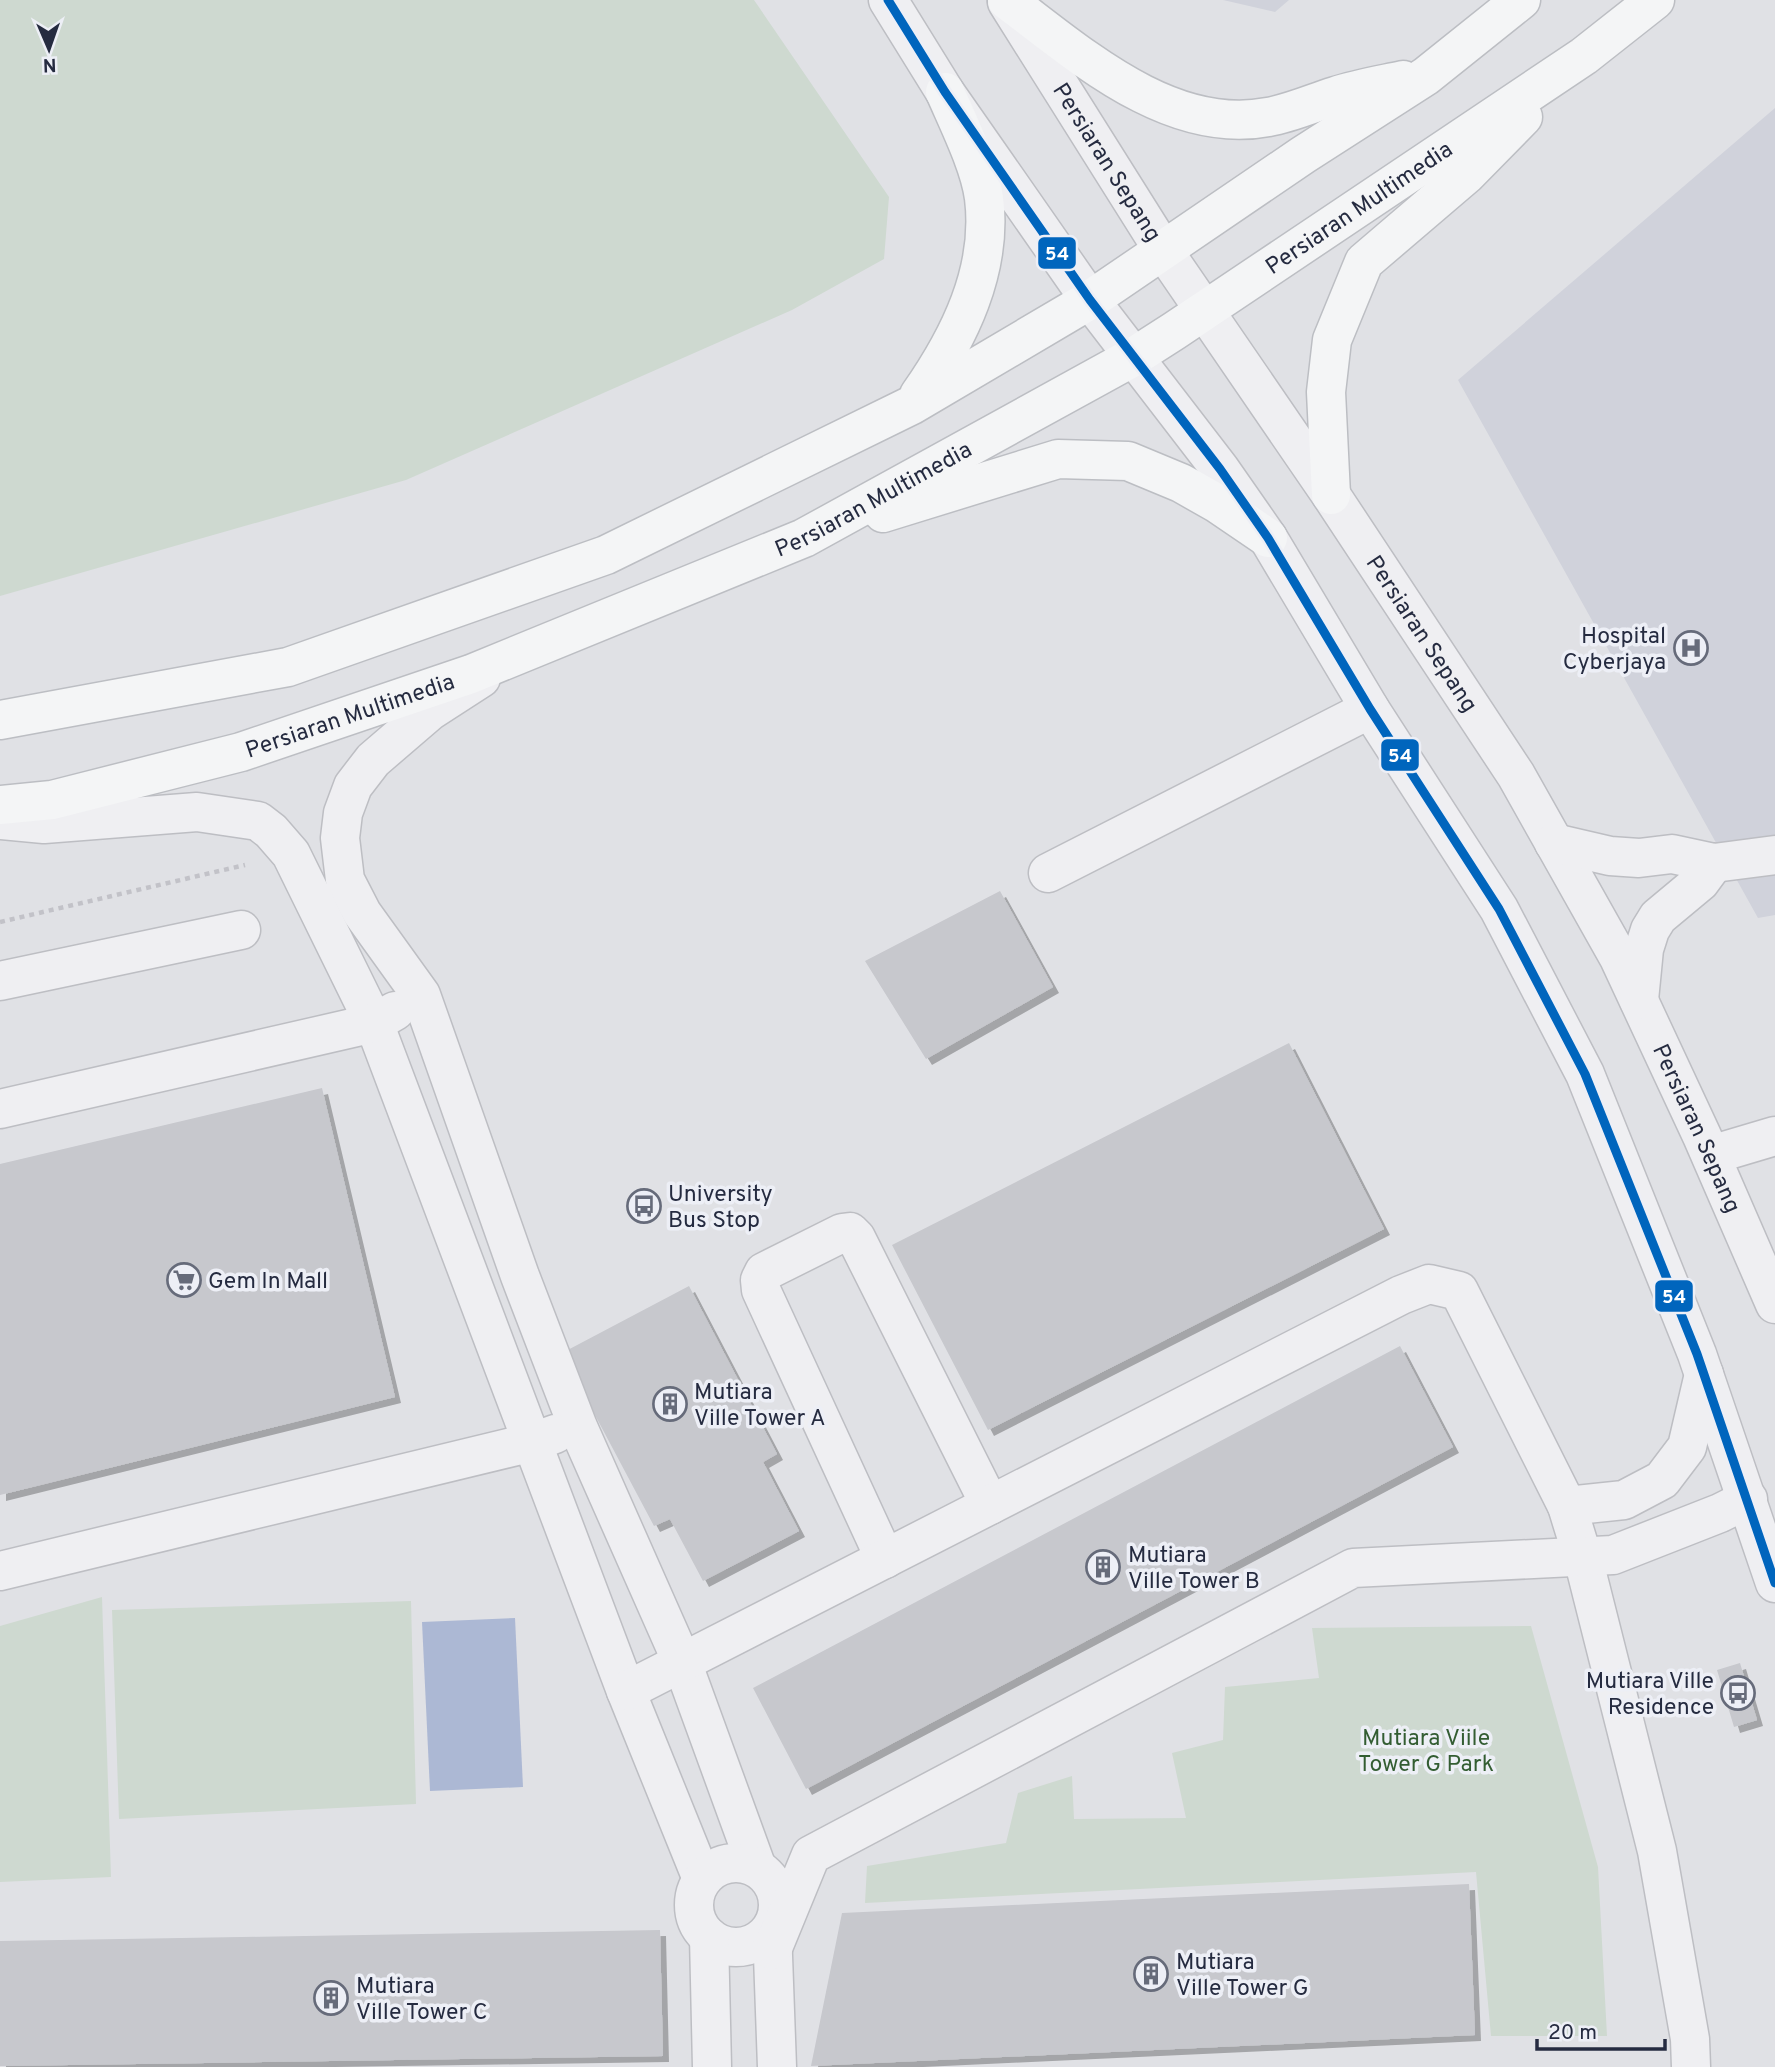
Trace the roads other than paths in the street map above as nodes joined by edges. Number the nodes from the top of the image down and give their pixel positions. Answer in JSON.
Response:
{"nodes":[{"id":1,"x":888,"y":0,"type":"edge"},
{"id":2,"x":1006,"y":0,"type":"edge"},
{"id":3,"x":1521,"y":0,"type":"edge"},
{"id":4,"x":1655,"y":0,"type":"edge"},
{"id":5,"x":1584,"y":56,"type":"junction"},
{"id":6,"x":1426,"y":76,"type":"junction"},
{"id":7,"x":945,"y":92,"type":"junction"},
{"id":8,"x":1163,"y":250,"type":"junction"},
{"id":9,"x":1090,"y":300,"type":"junction"},
{"id":10,"x":1205,"y":312,"type":"junction"},
{"id":11,"x":1135,"y":356,"type":"junction"},
{"id":12,"x":912,"y":405,"type":"junction"},
{"id":13,"x":1331,"y":495,"type":"junction"},
{"id":14,"x":804,"y":538,"type":"junction"},
{"id":15,"x":1268,"y":538,"type":"junction"},
{"id":16,"x":567,"y":634,"type":"junction"},
{"id":17,"x":1370,"y":709,"type":"junction"},
{"id":18,"x":0,"y":720,"type":"edge"},
{"id":19,"x":0,"y":805,"type":"edge"},
{"id":20,"x":0,"y":820,"type":"edge"},
{"id":21,"x":1554,"y":844,"type":"junction"},
{"id":22,"x":1775,"y":855,"type":"edge"},
{"id":23,"x":1714,"y":863,"type":"junction"},
{"id":24,"x":1048,"y":873,"type":"dead end"},
{"id":25,"x":241,"y":930,"type":"dead end"},
{"id":26,"x":0,"y":981,"type":"edge"},
{"id":27,"x":421,"y":995,"type":"junction"},
{"id":28,"x":1639,"y":1000,"type":"junction"},
{"id":29,"x":374,"y":1023,"type":"junction"},
{"id":30,"x":0,"y":1110,"type":"edge"},
{"id":31,"x":1775,"y":1136,"type":"edge"},
{"id":32,"x":1711,"y":1155,"type":"junction"},
{"id":33,"x":1775,"y":1304,"type":"edge"},
{"id":34,"x":1704,"y":1374,"type":"junction"},
{"id":35,"x":578,"y":1427,"type":"junction"},
{"id":36,"x":533,"y":1442,"type":"junction"},
{"id":37,"x":1748,"y":1499,"type":"junction"},
{"id":38,"x":990,"y":1505,"type":"junction"},
{"id":39,"x":1567,"y":1506,"type":"junction"},
{"id":40,"x":885,"y":1559,"type":"junction"},
{"id":41,"x":1583,"y":1559,"type":"junction"},
{"id":42,"x":0,"y":1571,"type":"edge"},
{"id":43,"x":1775,"y":1583,"type":"edge"},
{"id":44,"x":682,"y":1662,"type":"junction"},
{"id":45,"x":626,"y":1691,"type":"junction"},
{"id":46,"x":757,"y":1868,"type":"junction"},
{"id":47,"x":702,"y":1879,"type":"junction"},
{"id":48,"x":709,"y":1937,"type":"junction"},
{"id":49,"x":772,"y":1939,"type":"junction"},
{"id":50,"x":712,"y":2067,"type":"edge"},
{"id":51,"x":776,"y":2067,"type":"edge"},
{"id":52,"x":1691,"y":2067,"type":"edge"}],
"edges":[{"from":1,"to":7,"type":"street"},
{"from":2,"to":6,"type":"main road"},
{"from":2,"to":8,"type":"street","name":"Persiaran Sepang"},
{"from":3,"to":6,"type":"main road"},
{"from":4,"to":5,"type":"main road","name":"Persiaran Multimedia"},
{"from":5,"to":10,"type":"main road","name":"Persiaran Multimedia"},
{"from":5,"to":13,"type":"main road"},
{"from":6,"to":8,"type":"main road"},
{"from":7,"to":9,"type":"street"},
{"from":7,"to":12,"type":"main road"},
{"from":8,"to":9,"type":"main road"},
{"from":8,"to":10,"type":"street","name":"Persiaran Sepang"},
{"from":9,"to":11,"type":"street"},
{"from":9,"to":12,"type":"main road"},
{"from":10,"to":11,"type":"main road","name":"Persiaran Multimedia"},
{"from":10,"to":13,"type":"street","name":"Persiaran Sepang"},
{"from":11,"to":14,"type":"main road","name":"Persiaran Multimedia"},
{"from":11,"to":15,"type":"street"},
{"from":12,"to":18,"type":"main road"},
{"from":13,"to":21,"type":"street","name":"Persiaran Sepang"},
{"from":14,"to":15,"type":"main road"},
{"from":14,"to":16,"type":"main road","name":"Persiaran Multimedia"},
{"from":15,"to":17,"type":"street"},
{"from":16,"to":19,"type":"main road","name":"Persiaran Multimedia"},
{"from":16,"to":27,"type":"street"},
{"from":17,"to":24,"type":"street"},
{"from":17,"to":34,"type":"street"},
{"from":20,"to":29,"type":"street"},
{"from":21,"to":23,"type":"street"},
{"from":21,"to":28,"type":"street","name":"Persiaran Sepang"},
{"from":22,"to":23,"type":"street"},
{"from":23,"to":28,"type":"street"},
{"from":25,"to":26,"type":"street"},
{"from":27,"to":29,"type":"street"},
{"from":27,"to":35,"type":"street"},
{"from":28,"to":32,"type":"street","name":"Persiaran Sepang"},
{"from":29,"to":30,"type":"street"},
{"from":29,"to":36,"type":"street"},
{"from":31,"to":32,"type":"street"},
{"from":32,"to":33,"type":"street","name":"Persiaran Sepang"},
{"from":34,"to":37,"type":"street"},
{"from":34,"to":39,"type":"street"},
{"from":35,"to":36,"type":"street"},
{"from":35,"to":44,"type":"street"},
{"from":36,"to":42,"type":"street"},
{"from":36,"to":45,"type":"street"},
{"from":37,"to":41,"type":"street"},
{"from":37,"to":43,"type":"street"},
{"from":38,"to":39,"type":"street"},
{"from":38,"to":40,"type":"street"},
{"from":38,"to":40,"type":"street"},
{"from":39,"to":41,"type":"street"},
{"from":40,"to":44,"type":"street"},
{"from":41,"to":49,"type":"street"},
{"from":41,"to":52,"type":"street"},
{"from":44,"to":45,"type":"street"},
{"from":44,"to":46,"type":"street"},
{"from":45,"to":47,"type":"street"},
{"from":46,"to":47,"type":"street"},
{"from":46,"to":49,"type":"street"},
{"from":47,"to":48,"type":"street"},
{"from":48,"to":49,"type":"street"},
{"from":48,"to":50,"type":"street"},
{"from":49,"to":51,"type":"street"}]}
